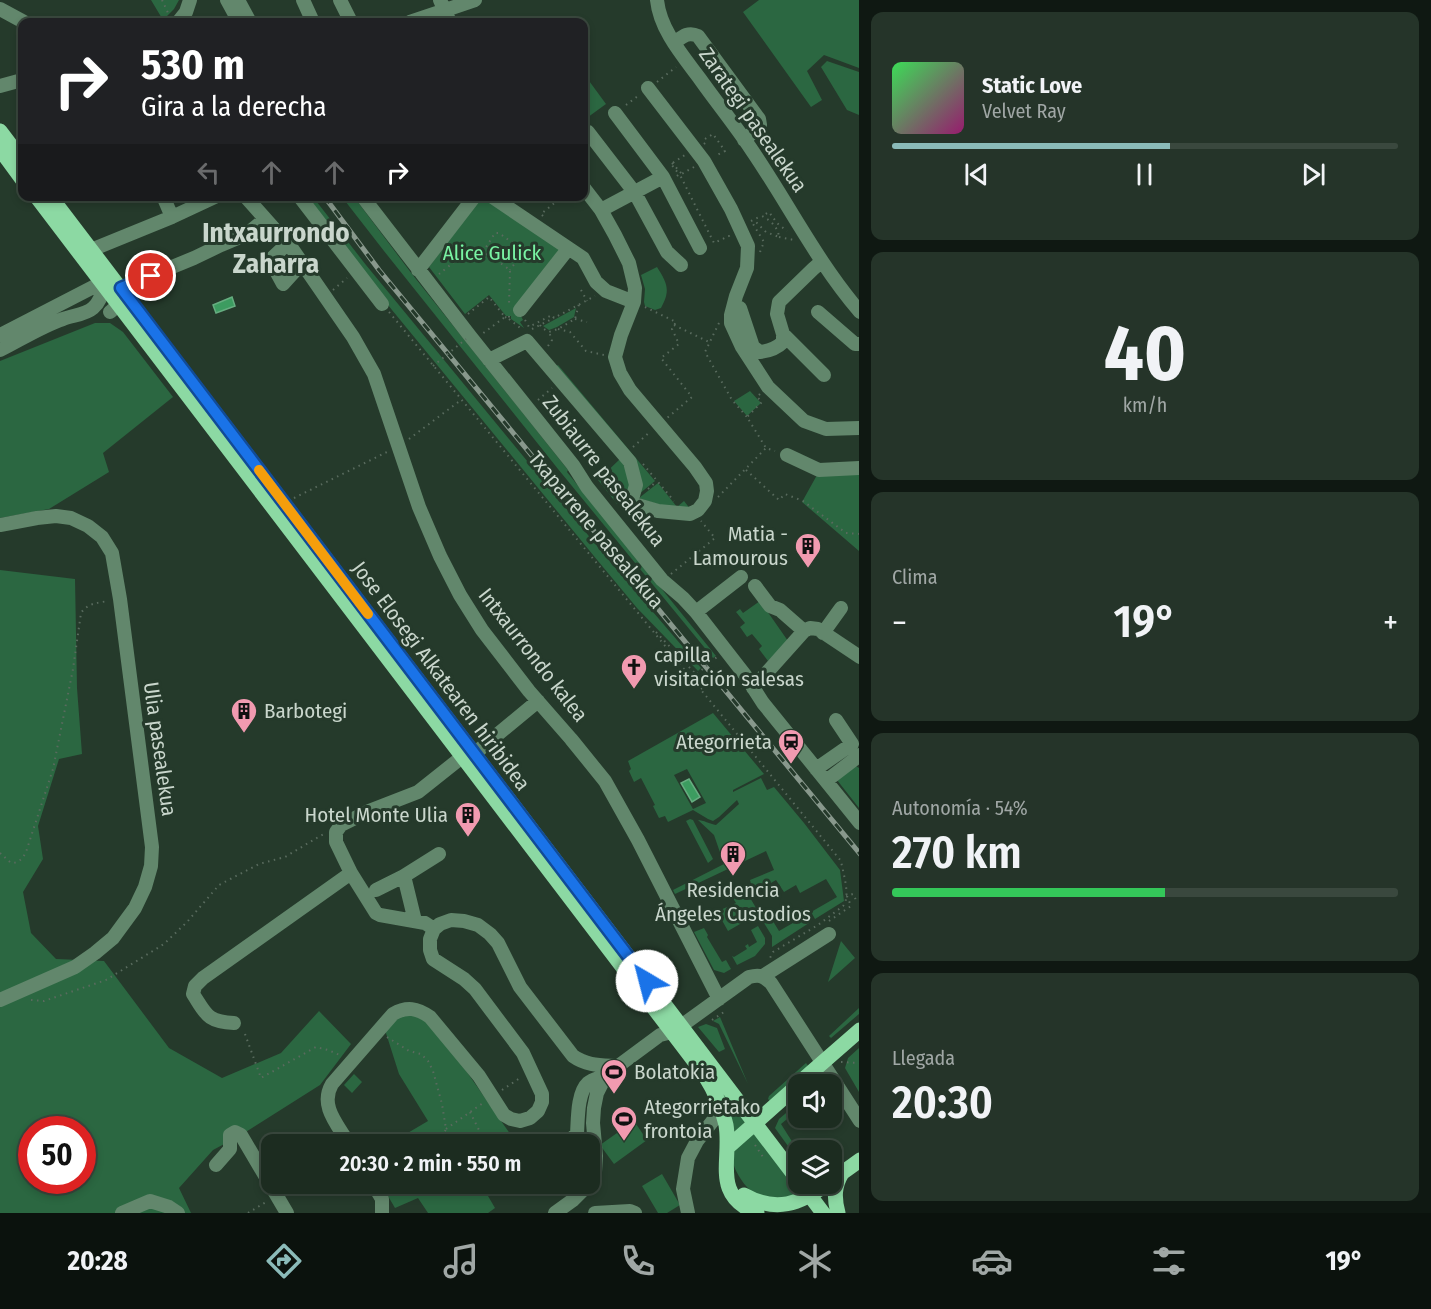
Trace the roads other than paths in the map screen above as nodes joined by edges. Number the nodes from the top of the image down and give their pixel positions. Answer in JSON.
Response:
{"nodes":[{"id":1,"x":190,"y":0,"type":"edge"},
{"id":2,"x":227,"y":0,"type":"edge"},
{"id":3,"x":238,"y":0,"type":"edge"},
{"id":4,"x":303,"y":0,"type":"edge"},
{"id":5,"x":340,"y":0,"type":"edge"},
{"id":6,"x":475,"y":0,"type":"edge"},
{"id":7,"x":657,"y":0,"type":"edge"},
{"id":8,"x":0,"y":9,"type":"edge"},
{"id":9,"x":445,"y":11,"type":"edge"},
{"id":10,"x":179,"y":18,"type":"edge"},
{"id":11,"x":237,"y":18,"type":"edge"},
{"id":12,"x":248,"y":18,"type":"edge"},
{"id":13,"x":311,"y":18,"type":"edge"},
{"id":14,"x":349,"y":18,"type":"edge"},
{"id":15,"x":423,"y":18,"type":"edge"},
{"id":16,"x":18,"y":19,"type":"edge"},
{"id":17,"x":674,"y":43,"type":"junction"},
{"id":18,"x":18,"y":81,"type":"edge"},
{"id":19,"x":0,"y":86,"type":"edge"},
{"id":20,"x":648,"y":88,"type":"road end"},
{"id":21,"x":615,"y":113,"type":"road end"},
{"id":22,"x":0,"y":130,"type":"edge"},
{"id":23,"x":588,"y":136,"type":"edge"},
{"id":24,"x":744,"y":140,"type":"junction"},
{"id":25,"x":0,"y":149,"type":"edge"},
{"id":26,"x":18,"y":155,"type":"edge"},
{"id":27,"x":18,"y":174,"type":"edge"},
{"id":28,"x":663,"y":177,"type":"junction"},
{"id":29,"x":588,"y":193,"type":"edge"},
{"id":30,"x":635,"y":193,"type":"junction"},
{"id":31,"x":40,"y":201,"type":"edge"},
{"id":32,"x":54,"y":201,"type":"edge"},
{"id":33,"x":165,"y":201,"type":"edge"},
{"id":34,"x":206,"y":201,"type":"edge"},
{"id":35,"x":249,"y":201,"type":"edge"},
{"id":36,"x":303,"y":201,"type":"edge"},
{"id":37,"x":366,"y":201,"type":"edge"},
{"id":38,"x":471,"y":201,"type":"edge"},
{"id":39,"x":498,"y":201,"type":"edge"},
{"id":40,"x":601,"y":210,"type":"junction"},
{"id":41,"x":172,"y":217,"type":"junction"},
{"id":42,"x":265,"y":219,"type":"junction"},
{"id":43,"x":287,"y":244,"type":"junction"},
{"id":44,"x":700,"y":248,"type":"dead end"},
{"id":45,"x":568,"y":249,"type":"junction"},
{"id":46,"x":91,"y":250,"type":"junction"},
{"id":47,"x":821,"y":262,"type":"junction"},
{"id":48,"x":303,"y":263,"type":"junction"},
{"id":49,"x":681,"y":265,"type":"dead end"},
{"id":50,"x":418,"y":270,"type":"junction"},
{"id":51,"x":101,"y":283,"type":"junction"},
{"id":52,"x":121,"y":288,"type":"junction"},
{"id":53,"x":634,"y":302,"type":"junction"},
{"id":54,"x":382,"y":304,"type":"road end"},
{"id":55,"x":118,"y":311,"type":"junction"},
{"id":56,"x":859,"y":311,"type":"edge"},
{"id":57,"x":735,"y":312,"type":"junction"},
{"id":58,"x":818,"y":312,"type":"dead end"},
{"id":59,"x":510,"y":313,"type":"road end"},
{"id":60,"x":83,"y":314,"type":"junction"},
{"id":61,"x":783,"y":334,"type":"junction"},
{"id":62,"x":0,"y":335,"type":"edge"},
{"id":63,"x":859,"y":344,"type":"edge"},
{"id":64,"x":0,"y":350,"type":"edge"},
{"id":65,"x":489,"y":360,"type":"junction"},
{"id":66,"x":824,"y":375,"type":"dead end"},
{"id":67,"x":859,"y":428,"type":"edge"},
{"id":68,"x":787,"y":455,"type":"road end"},
{"id":69,"x":859,"y":468,"type":"edge"},
{"id":70,"x":631,"y":503,"type":"junction"},
{"id":71,"x":613,"y":519,"type":"junction"},
{"id":72,"x":0,"y":525,"type":"edge"},
{"id":73,"x":741,"y":577,"type":"dead end"},
{"id":74,"x":755,"y":586,"type":"dead end"},
{"id":75,"x":841,"y":608,"type":"dead end"},
{"id":76,"x":696,"y":612,"type":"junction"},
{"id":77,"x":804,"y":631,"type":"junction"},
{"id":78,"x":823,"y":633,"type":"junction"},
{"id":79,"x":859,"y":656,"type":"edge"},
{"id":80,"x":753,"y":688,"type":"junction"},
{"id":81,"x":537,"y":701,"type":"junction"},
{"id":82,"x":836,"y":720,"type":"dead end"},
{"id":83,"x":857,"y":751,"type":"edge"},
{"id":84,"x":468,"y":755,"type":"junction"},
{"id":85,"x":816,"y":769,"type":"junction"},
{"id":86,"x":826,"y":782,"type":"junction"},
{"id":87,"x":859,"y":822,"type":"edge"},
{"id":88,"x":439,"y":854,"type":"dead end"},
{"id":89,"x":351,"y":873,"type":"junction"},
{"id":90,"x":404,"y":876,"type":"junction"},
{"id":91,"x":376,"y":890,"type":"dead end"},
{"id":92,"x":415,"y":921,"type":"junction"},
{"id":93,"x":434,"y":929,"type":"junction"},
{"id":94,"x":829,"y":934,"type":"dead end"},
{"id":95,"x":769,"y":972,"type":"junction"},
{"id":96,"x":0,"y":1000,"type":"edge"},
{"id":97,"x":722,"y":1006,"type":"junction"},
{"id":98,"x":234,"y":1023,"type":"dead end"},
{"id":99,"x":676,"y":1029,"type":"junction"},
{"id":100,"x":859,"y":1031,"type":"edge"},
{"id":101,"x":835,"y":1059,"type":"junction"},
{"id":102,"x":618,"y":1066,"type":"junction"},
{"id":103,"x":814,"y":1074,"type":"edge"},
{"id":104,"x":606,"y":1075,"type":"junction"},
{"id":105,"x":788,"y":1094,"type":"edge"},
{"id":106,"x":720,"y":1104,"type":"junction"},
{"id":107,"x":859,"y":1119,"type":"edge"},
{"id":108,"x":755,"y":1123,"type":"junction"},
{"id":109,"x":343,"y":1134,"type":"edge"},
{"id":110,"x":576,"y":1134,"type":"edge"},
{"id":111,"x":594,"y":1134,"type":"edge"},
{"id":112,"x":727,"y":1148,"type":"junction"},
{"id":113,"x":859,"y":1161,"type":"edge"},
{"id":114,"x":216,"y":1166,"type":"dead end"},
{"id":115,"x":788,"y":1166,"type":"edge"},
{"id":116,"x":725,"y":1168,"type":"junction"},
{"id":117,"x":842,"y":1173,"type":"edge"},
{"id":118,"x":379,"y":1194,"type":"edge"},
{"id":119,"x":579,"y":1194,"type":"edge"},
{"id":120,"x":799,"y":1194,"type":"edge"},
{"id":121,"x":809,"y":1194,"type":"edge"},
{"id":122,"x":835,"y":1194,"type":"edge"},
{"id":123,"x":780,"y":1210,"type":"edge"},
{"id":124,"x":122,"y":1213,"type":"edge"},
{"id":125,"x":178,"y":1213,"type":"edge"},
{"id":126,"x":287,"y":1213,"type":"edge"},
{"id":127,"x":382,"y":1213,"type":"edge"},
{"id":128,"x":555,"y":1213,"type":"edge"},
{"id":129,"x":595,"y":1213,"type":"edge"},
{"id":130,"x":635,"y":1213,"type":"edge"},
{"id":131,"x":688,"y":1213,"type":"edge"},
{"id":132,"x":757,"y":1213,"type":"edge"},
{"id":133,"x":823,"y":1213,"type":"edge"},
{"id":134,"x":838,"y":1213,"type":"edge"}],
"edges":[{"from":1,"to":10,"type":"street"},
{"from":2,"to":11,"type":"street"},
{"from":3,"to":12,"type":"street"},
{"from":4,"to":13,"type":"street"},
{"from":5,"to":14,"type":"street"},
{"from":6,"to":9,"type":"street"},
{"from":7,"to":17,"type":"street","name":"Zarategi pasealekua"},
{"from":8,"to":16,"type":"street"},
{"from":9,"to":15,"type":"street"},
{"from":17,"to":24,"type":"street","name":"Zarategi pasealekua"},
{"from":17,"to":24,"type":"street"},
{"from":18,"to":19,"type":"street"},
{"from":20,"to":57,"type":"street"},
{"from":21,"to":28,"type":"street"},
{"from":22,"to":26,"type":"main road"},
{"from":23,"to":30,"type":"street"},
{"from":24,"to":47,"type":"street","name":"Zarategi pasealekua"},
{"from":25,"to":27,"type":"main road"},
{"from":28,"to":30,"type":"street"},
{"from":28,"to":44,"type":"street"},
{"from":29,"to":40,"type":"street"},
{"from":30,"to":40,"type":"street"},
{"from":30,"to":49,"type":"street"},
{"from":31,"to":51,"type":"main road"},
{"from":32,"to":46,"type":"main road","name":"Jose Elosegi Alkatearen hiribidea"},
{"from":33,"to":41,"type":"street"},
{"from":34,"to":41,"type":"street"},
{"from":35,"to":42,"type":"street","name":"Intxaurrondo kalea"},
{"from":36,"to":54,"type":"street"},
{"from":37,"to":50,"type":"street","name":"Zubiaurre pasealekua"},
{"from":38,"to":50,"type":"street"},
{"from":39,"to":45,"type":"street"},
{"from":40,"to":53,"type":"street"},
{"from":41,"to":46,"type":"street"},
{"from":42,"to":43,"type":"street","name":"Intxaurrondo kalea"},
{"from":42,"to":52,"type":"street"},
{"from":43,"to":48,"type":"street","name":"Intxaurrondo kalea"},
{"from":43,"to":48,"type":"street"},
{"from":45,"to":53,"type":"street"},
{"from":45,"to":59,"type":"street"},
{"from":46,"to":52,"type":"main road","name":"Jose Elosegi Alkatearen hiribidea"},
{"from":47,"to":56,"type":"street","name":"Zarategi pasealekua"},
{"from":47,"to":61,"type":"street"},
{"from":48,"to":81,"type":"street","name":"Intxaurrondo kalea"},
{"from":50,"to":65,"type":"street","name":"Zubiaurre pasealekua"},
{"from":51,"to":55,"type":"main road"},
{"from":51,"to":60,"type":"street"},
{"from":51,"to":62,"type":"street"},
{"from":52,"to":55,"type":"street"},
{"from":52,"to":84,"type":"main road","name":"Jose Elosegi Alkatearen hiribidea"},
{"from":53,"to":70,"type":"street"},
{"from":55,"to":60,"type":"street"},
{"from":55,"to":84,"type":"main road"},
{"from":57,"to":61,"type":"street"},
{"from":57,"to":67,"type":"street"},
{"from":58,"to":63,"type":"street"},
{"from":60,"to":64,"type":"street"},
{"from":61,"to":66,"type":"street"},
{"from":65,"to":70,"type":"street"},
{"from":65,"to":71,"type":"street","name":"Zubiaurre pasealekua"},
{"from":68,"to":69,"type":"street"},
{"from":70,"to":71,"type":"street"},
{"from":71,"to":76,"type":"street","name":"Zubiaurre pasealekua"},
{"from":72,"to":96,"type":"street","name":"Ulia pasealekua"},
{"from":73,"to":76,"type":"street"},
{"from":74,"to":77,"type":"street"},
{"from":75,"to":78,"type":"street"},
{"from":76,"to":80,"type":"street","name":"Zubiaurre pasealekua"},
{"from":77,"to":78,"type":"street"},
{"from":77,"to":80,"type":"street"},
{"from":78,"to":79,"type":"street"},
{"from":80,"to":85,"type":"street","name":"Zubiaurre pasealekua"},
{"from":81,"to":84,"type":"street"},
{"from":81,"to":97,"type":"street","name":"Intxaurrondo kalea"},
{"from":82,"to":83,"type":"street"},
{"from":83,"to":85,"type":"street"},
{"from":83,"to":86,"type":"street"},
{"from":84,"to":89,"type":"street"},
{"from":84,"to":99,"type":"main road","name":"Jose Elosegi Alkatearen hiribidea"},
{"from":85,"to":86,"type":"street","name":"Zubiaurre pasealekua"},
{"from":86,"to":87,"type":"street","name":"Zubiaurre pasealekua"},
{"from":88,"to":90,"type":"street"},
{"from":89,"to":92,"type":"street"},
{"from":89,"to":98,"type":"street"},
{"from":90,"to":91,"type":"street"},
{"from":90,"to":92,"type":"street"},
{"from":92,"to":93,"type":"street"},
{"from":93,"to":102,"type":"street"},
{"from":93,"to":109,"type":"street"},
{"from":94,"to":95,"type":"street"},
{"from":95,"to":97,"type":"street"},
{"from":95,"to":101,"type":"street"},
{"from":97,"to":99,"type":"street"},
{"from":99,"to":102,"type":"street"},
{"from":99,"to":106,"type":"main road"},
{"from":99,"to":108,"type":"main road","name":"Jose Elosegi Alkatearen hiribidea"},
{"from":100,"to":101,"type":"main road"},
{"from":101,"to":103,"type":"main road"},
{"from":101,"to":107,"type":"street"},
{"from":102,"to":104,"type":"street"},
{"from":104,"to":110,"type":"street"},
{"from":104,"to":111,"type":"street"},
{"from":105,"to":108,"type":"main road"},
{"from":106,"to":112,"type":"main road"},
{"from":106,"to":131,"type":"street"},
{"from":108,"to":112,"type":"main road"},
{"from":108,"to":115,"type":"main road","name":"Jose Elosegi Alkatearen hiribidea"},
{"from":112,"to":116,"type":"main road"},
{"from":113,"to":117,"type":"main road"},
{"from":114,"to":126,"type":"street"},
{"from":116,"to":123,"type":"main road"},
{"from":116,"to":132,"type":"main road"},
{"from":118,"to":127,"type":"street"},
{"from":119,"to":128,"type":"street"},
{"from":120,"to":123,"type":"main road"},
{"from":121,"to":133,"type":"main road","name":"Jose Elosegi Alkatearen hiribidea"},
{"from":122,"to":134,"type":"main road"},
{"from":124,"to":125,"type":"street"},
{"from":129,"to":130,"type":"street"}]}
